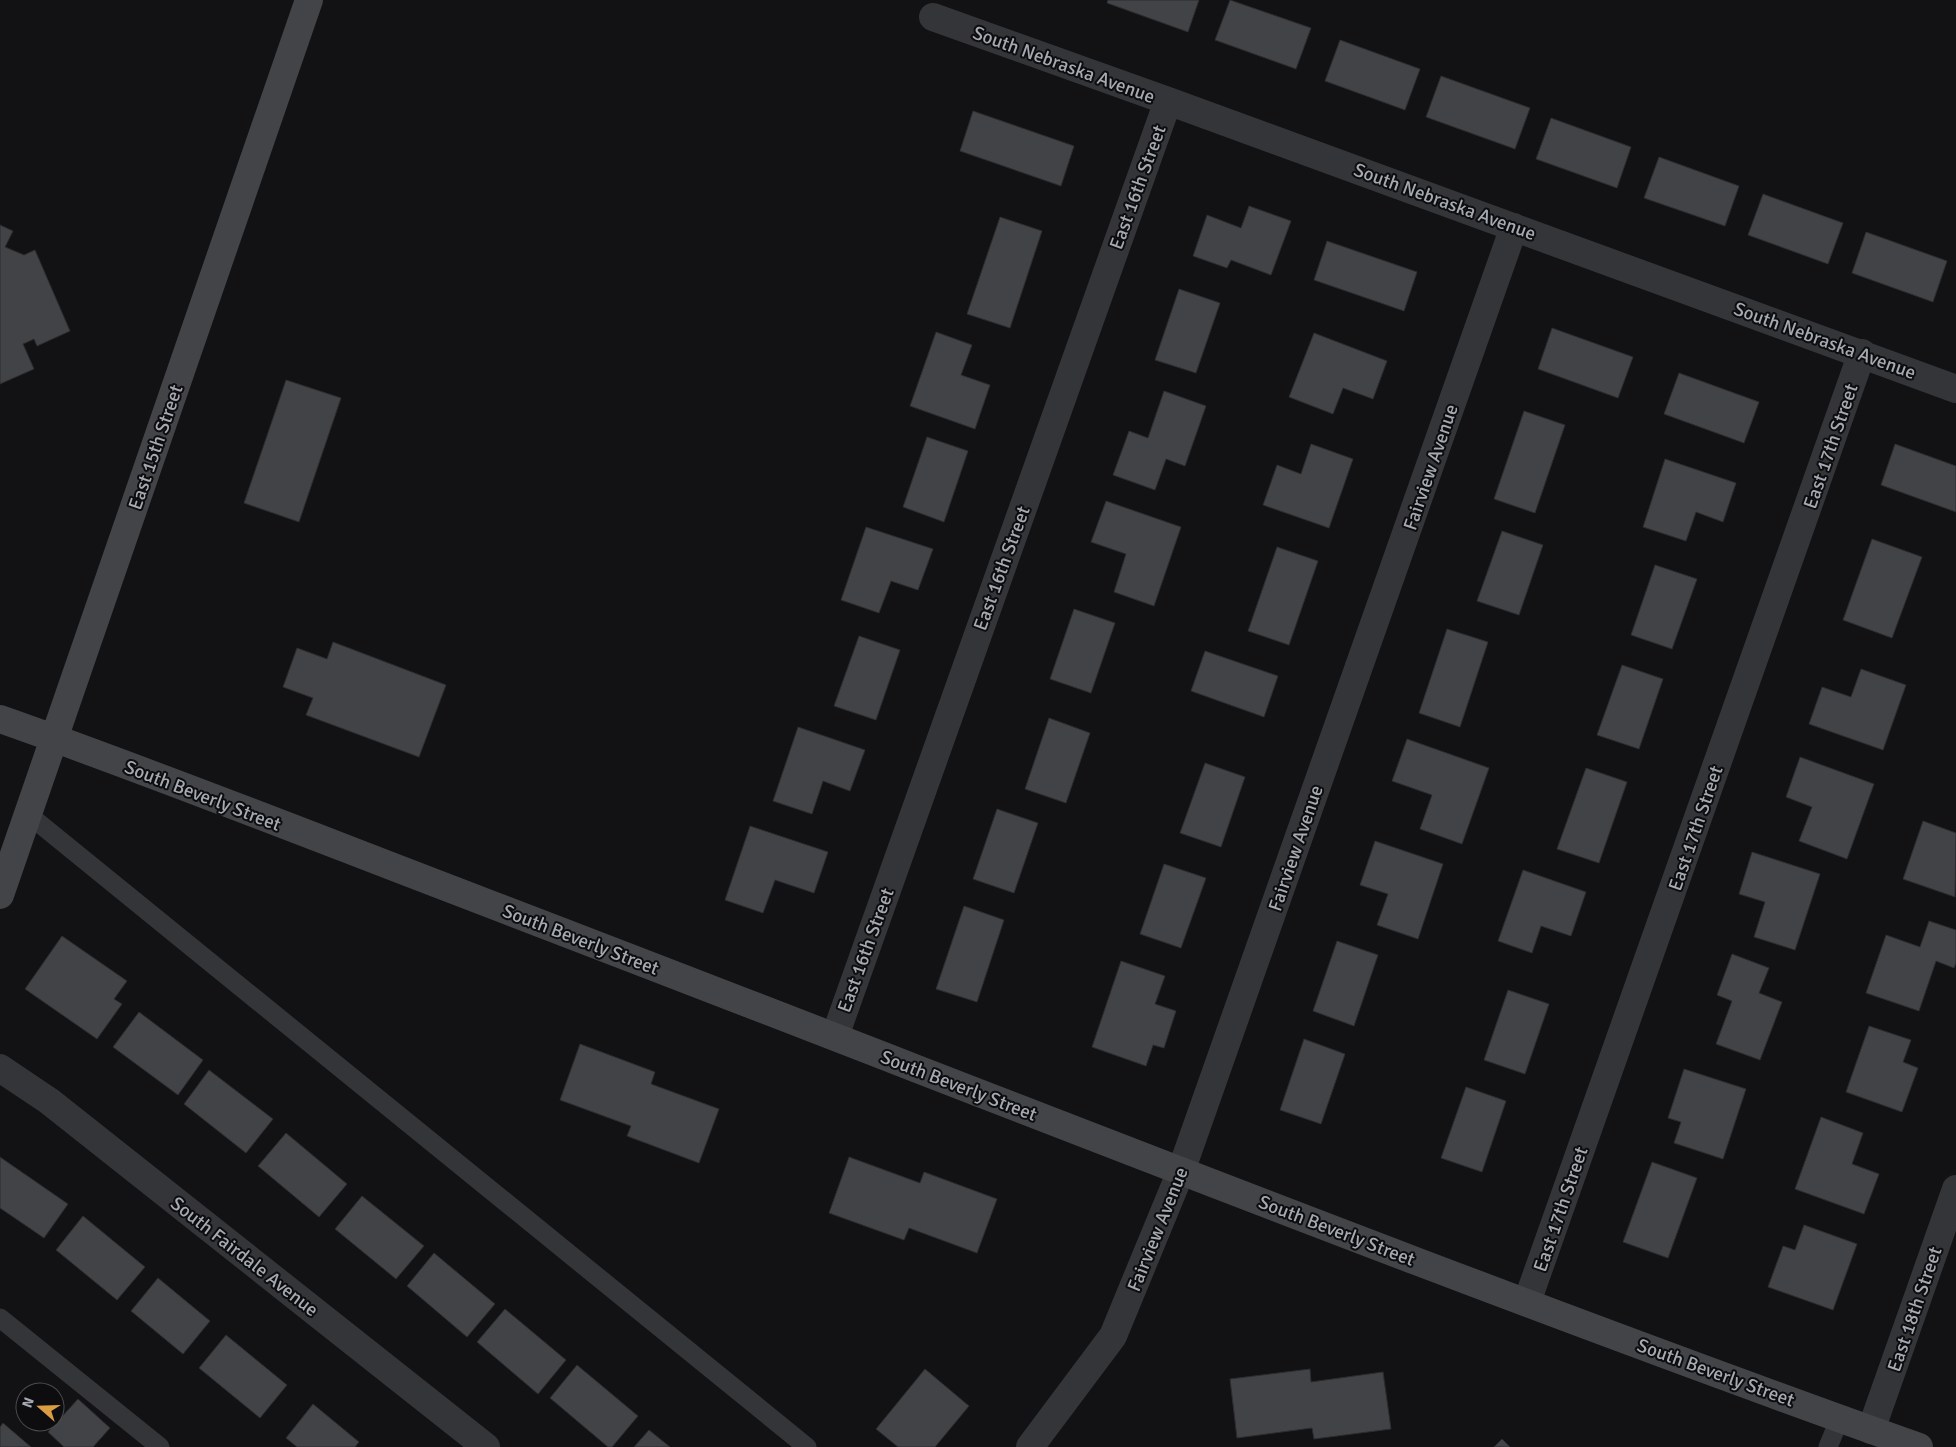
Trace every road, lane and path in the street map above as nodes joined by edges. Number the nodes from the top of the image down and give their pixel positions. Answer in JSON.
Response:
{"nodes":[{"id":1,"x":309,"y":0,"type":"edge"},
{"id":2,"x":932,"y":17,"type":"dead end"},
{"id":3,"x":1168,"y":101,"type":"junction"},
{"id":4,"x":1514,"y":227,"type":"junction"},
{"id":5,"x":1862,"y":353,"type":"junction"},
{"id":6,"x":1956,"y":388,"type":"edge"},
{"id":7,"x":0,"y":719,"type":"edge"},
{"id":8,"x":54,"y":738,"type":"junction"},
{"id":9,"x":29,"y":815,"type":"junction"},
{"id":10,"x":0,"y":894,"type":"edge"},
{"id":11,"x":835,"y":1036,"type":"junction"},
{"id":12,"x":0,"y":1068,"type":"edge"},
{"id":13,"x":1180,"y":1171,"type":"junction"},
{"id":14,"x":1956,"y":1189,"type":"edge"},
{"id":15,"x":1527,"y":1302,"type":"junction"},
{"id":16,"x":0,"y":1318,"type":"edge"},
{"id":17,"x":1840,"y":1418,"type":"junction"},
{"id":18,"x":1871,"y":1430,"type":"junction"},
{"id":19,"x":160,"y":1447,"type":"edge"},
{"id":20,"x":486,"y":1447,"type":"edge"},
{"id":21,"x":807,"y":1447,"type":"edge"},
{"id":22,"x":1030,"y":1447,"type":"edge"},
{"id":23,"x":1828,"y":1447,"type":"edge"},
{"id":24,"x":1919,"y":1447,"type":"edge"}],
"edges":[{"from":1,"to":8,"type":"street","name":"East 15th Street"},
{"from":2,"to":3,"type":"street","name":"South Nebraska Avenue"},
{"from":3,"to":4,"type":"street","name":"South Nebraska Avenue"},
{"from":3,"to":11,"type":"street","name":"East 16th Street"},
{"from":4,"to":5,"type":"street","name":"South Nebraska Avenue"},
{"from":4,"to":13,"type":"street","name":"Fairview Avenue"},
{"from":5,"to":6,"type":"street","name":"South Nebraska Avenue"},
{"from":5,"to":15,"type":"street","name":"East 17th Street"},
{"from":7,"to":8,"type":"street","name":"South Beverly Street"},
{"from":8,"to":9,"type":"street","name":"East 15th Street"},
{"from":8,"to":11,"type":"street","name":"South Beverly Street"},
{"from":9,"to":10,"type":"street","name":"East 15th Street"},
{"from":9,"to":21,"type":"lane"},
{"from":11,"to":13,"type":"street","name":"South Beverly Street"},
{"from":12,"to":20,"type":"street","name":"South Fairdale Avenue"},
{"from":13,"to":15,"type":"street","name":"South Beverly Street"},
{"from":13,"to":22,"type":"street","name":"Fairview Avenue"},
{"from":14,"to":18,"type":"street","name":"East 18th Street"},
{"from":15,"to":17,"type":"street","name":"South Beverly Street"},
{"from":16,"to":19,"type":"lane"},
{"from":17,"to":18,"type":"street","name":"South Beverly Street"},
{"from":17,"to":23,"type":"lane"},
{"from":18,"to":24,"type":"street","name":"South Beverly Street"}]}
